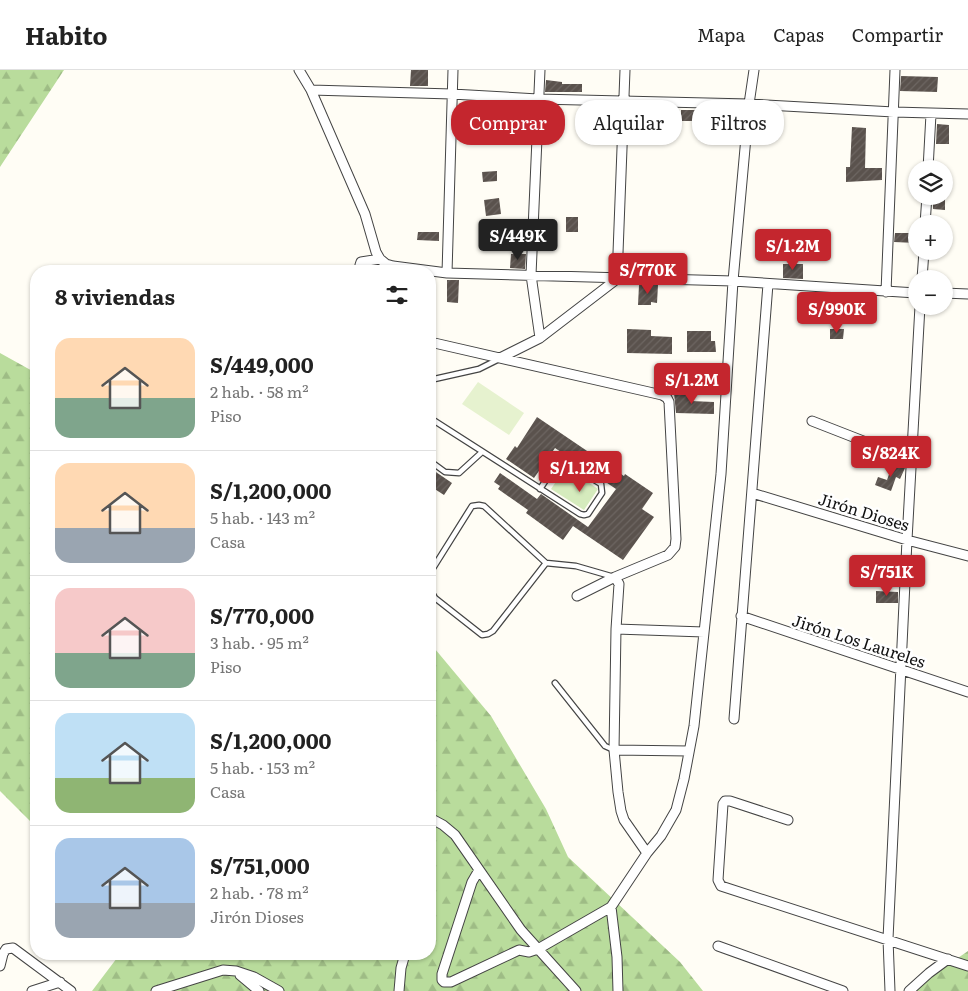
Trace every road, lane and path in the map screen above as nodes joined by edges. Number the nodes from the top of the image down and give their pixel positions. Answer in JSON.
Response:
{"nodes":[{"id":1,"x":299,"y":70,"type":"edge"},
{"id":2,"x":453,"y":70,"type":"edge"},
{"id":3,"x":540,"y":70,"type":"edge"},
{"id":4,"x":626,"y":70,"type":"edge"},
{"id":5,"x":754,"y":70,"type":"edge"},
{"id":6,"x":895,"y":70,"type":"edge"},
{"id":7,"x":312,"y":90,"type":"junction"},
{"id":8,"x":452,"y":94,"type":"junction"},
{"id":9,"x":538,"y":99,"type":"junction"},
{"id":10,"x":582,"y":100,"type":"edge"},
{"id":11,"x":625,"y":100,"type":"edge"},
{"id":12,"x":750,"y":100,"type":"edge"},
{"id":13,"x":784,"y":106,"type":"edge"},
{"id":14,"x":894,"y":112,"type":"junction"},
{"id":15,"x":931,"y":114,"type":"junction"},
{"id":16,"x":968,"y":114,"type":"edge"},
{"id":17,"x":623,"y":145,"type":"edge"},
{"id":18,"x":745,"y":145,"type":"edge"},
{"id":19,"x":928,"y":160,"type":"edge"},
{"id":20,"x":380,"y":259,"type":"junction"},
{"id":21,"x":360,"y":265,"type":"edge"},
{"id":22,"x":391,"y":265,"type":"edge"},
{"id":23,"x":436,"y":272,"type":"edge"},
{"id":24,"x":447,"y":273,"type":"junction"},
{"id":25,"x":531,"y":275,"type":"junction"},
{"id":26,"x":617,"y":279,"type":"junction"},
{"id":27,"x":733,"y":281,"type":"junction"},
{"id":28,"x":768,"y":284,"type":"junction"},
{"id":29,"x":886,"y":292,"type":"junction"},
{"id":30,"x":908,"y":293,"type":"edge"},
{"id":31,"x":953,"y":293,"type":"edge"},
{"id":32,"x":968,"y":294,"type":"edge"},
{"id":33,"x":920,"y":315,"type":"edge"},
{"id":34,"x":540,"y":338,"type":"junction"},
{"id":35,"x":436,"y":343,"type":"edge"},
{"id":36,"x":500,"y":358,"type":"junction"},
{"id":37,"x":436,"y":379,"type":"edge"},
{"id":38,"x":812,"y":421,"type":"dead end"},
{"id":39,"x":436,"y":422,"type":"edge"},
{"id":40,"x":482,"y":452,"type":"junction"},
{"id":41,"x":912,"y":460,"type":"junction"},
{"id":42,"x":436,"y":465,"type":"edge"},
{"id":43,"x":540,"y":489,"type":"junction"},
{"id":44,"x":752,"y":493,"type":"junction"},
{"id":45,"x":907,"y":540,"type":"junction"},
{"id":46,"x":968,"y":556,"type":"edge"},
{"id":47,"x":436,"y":563,"type":"edge"},
{"id":48,"x":546,"y":563,"type":"junction"},
{"id":49,"x":615,"y":577,"type":"junction"},
{"id":50,"x":577,"y":596,"type":"dead end"},
{"id":51,"x":436,"y":599,"type":"edge"},
{"id":52,"x":741,"y":616,"type":"junction"},
{"id":53,"x":616,"y":629,"type":"junction"},
{"id":54,"x":704,"y":632,"type":"junction"},
{"id":55,"x":902,"y":670,"type":"junction"},
{"id":56,"x":555,"y":683,"type":"dead end"},
{"id":57,"x":968,"y":692,"type":"edge"},
{"id":58,"x":734,"y":719,"type":"dead end"},
{"id":59,"x":614,"y":750,"type":"junction"},
{"id":60,"x":689,"y":751,"type":"junction"},
{"id":61,"x":788,"y":820,"type":"dead end"},
{"id":62,"x":436,"y":821,"type":"edge"},
{"id":63,"x":647,"y":853,"type":"junction"},
{"id":64,"x":478,"y":870,"type":"junction"},
{"id":65,"x":610,"y":907,"type":"junction"},
{"id":66,"x":521,"y":930,"type":"junction"},
{"id":67,"x":888,"y":939,"type":"junction"},
{"id":68,"x":3,"y":946,"type":"edge"},
{"id":69,"x":718,"y":946,"type":"dead end"},
{"id":70,"x":538,"y":949,"type":"junction"},
{"id":71,"x":519,"y":950,"type":"junction"},
{"id":72,"x":948,"y":959,"type":"junction"},
{"id":73,"x":403,"y":960,"type":"edge"},
{"id":74,"x":0,"y":966,"type":"edge"},
{"id":75,"x":968,"y":966,"type":"edge"},
{"id":76,"x":236,"y":971,"type":"junction"},
{"id":77,"x":60,"y":982,"type":"junction"},
{"id":78,"x":32,"y":991,"type":"edge"},
{"id":79,"x":72,"y":991,"type":"edge"},
{"id":80,"x":156,"y":991,"type":"edge"},
{"id":81,"x":259,"y":991,"type":"edge"},
{"id":82,"x":279,"y":991,"type":"edge"},
{"id":83,"x":399,"y":991,"type":"edge"},
{"id":84,"x":576,"y":991,"type":"edge"},
{"id":85,"x":618,"y":991,"type":"edge"},
{"id":86,"x":843,"y":991,"type":"edge"},
{"id":87,"x":890,"y":991,"type":"edge"},
{"id":88,"x":909,"y":991,"type":"edge"}],
"edges":[{"from":1,"to":7,"type":"street"},
{"from":2,"to":8,"type":"street"},
{"from":3,"to":9,"type":"street"},
{"from":4,"to":11,"type":"street"},
{"from":5,"to":12,"type":"street"},
{"from":6,"to":14,"type":"street"},
{"from":7,"to":8,"type":"street"},
{"from":7,"to":20,"type":"street"},
{"from":8,"to":9,"type":"street"},
{"from":8,"to":24,"type":"street"},
{"from":9,"to":10,"type":"street"},
{"from":9,"to":25,"type":"street"},
{"from":13,"to":14,"type":"street"},
{"from":14,"to":15,"type":"street"},
{"from":14,"to":29,"type":"street"},
{"from":15,"to":16,"type":"street"},
{"from":15,"to":19,"type":"street"},
{"from":17,"to":26,"type":"street"},
{"from":18,"to":27,"type":"street"},
{"from":20,"to":21,"type":"street"},
{"from":20,"to":22,"type":"street"},
{"from":23,"to":24,"type":"street"},
{"from":24,"to":25,"type":"street"},
{"from":25,"to":26,"type":"street"},
{"from":25,"to":34,"type":"street"},
{"from":26,"to":27,"type":"street"},
{"from":26,"to":34,"type":"street"},
{"from":27,"to":28,"type":"street"},
{"from":27,"to":54,"type":"street"},
{"from":28,"to":29,"type":"street"},
{"from":28,"to":44,"type":"street"},
{"from":29,"to":30,"type":"street"},
{"from":31,"to":32,"type":"street"},
{"from":33,"to":41,"type":"street"},
{"from":34,"to":36,"type":"street"},
{"from":35,"to":36,"type":"street"},
{"from":36,"to":37,"type":"lane"},
{"from":36,"to":49,"type":"street"},
{"from":38,"to":41,"type":"street"},
{"from":39,"to":40,"type":"lane"},
{"from":40,"to":42,"type":"lane"},
{"from":40,"to":43,"type":"lane"},
{"from":41,"to":45,"type":"street"},
{"from":43,"to":43,"type":"lane"},
{"from":44,"to":45,"type":"street","name":"Jirón Dioses"},
{"from":44,"to":52,"type":"street"},
{"from":45,"to":46,"type":"street","name":"Jirón Dioses"},
{"from":45,"to":55,"type":"street"},
{"from":47,"to":48,"type":"lane"},
{"from":48,"to":49,"type":"lane"},
{"from":48,"to":51,"type":"lane"},
{"from":49,"to":50,"type":"street"},
{"from":49,"to":53,"type":"street"},
{"from":52,"to":55,"type":"street","name":"Jirón Los Laureles"},
{"from":52,"to":58,"type":"street"},
{"from":53,"to":54,"type":"street"},
{"from":53,"to":59,"type":"street"},
{"from":54,"to":60,"type":"street"},
{"from":55,"to":57,"type":"street","name":"Jirón Los Laureles"},
{"from":55,"to":67,"type":"street"},
{"from":56,"to":59,"type":"lane"},
{"from":59,"to":60,"type":"street"},
{"from":59,"to":63,"type":"street"},
{"from":60,"to":63,"type":"street"},
{"from":61,"to":67,"type":"street"},
{"from":62,"to":64,"type":"street"},
{"from":63,"to":65,"type":"street"},
{"from":64,"to":66,"type":"street"},
{"from":64,"to":71,"type":"street"},
{"from":65,"to":70,"type":"street"},
{"from":65,"to":85,"type":"street"},
{"from":66,"to":70,"type":"street"},
{"from":66,"to":71,"type":"street"},
{"from":67,"to":72,"type":"street"},
{"from":67,"to":87,"type":"street"},
{"from":68,"to":74,"type":"street"},
{"from":68,"to":77,"type":"street"},
{"from":69,"to":86,"type":"street"},
{"from":70,"to":71,"type":"street"},
{"from":70,"to":84,"type":"street"},
{"from":72,"to":75,"type":"street"},
{"from":72,"to":88,"type":"street"},
{"from":73,"to":83,"type":"street"},
{"from":76,"to":80,"type":"street"},
{"from":76,"to":81,"type":"street"},
{"from":76,"to":82,"type":"street"},
{"from":77,"to":78,"type":"street"},
{"from":77,"to":79,"type":"street"}]}
